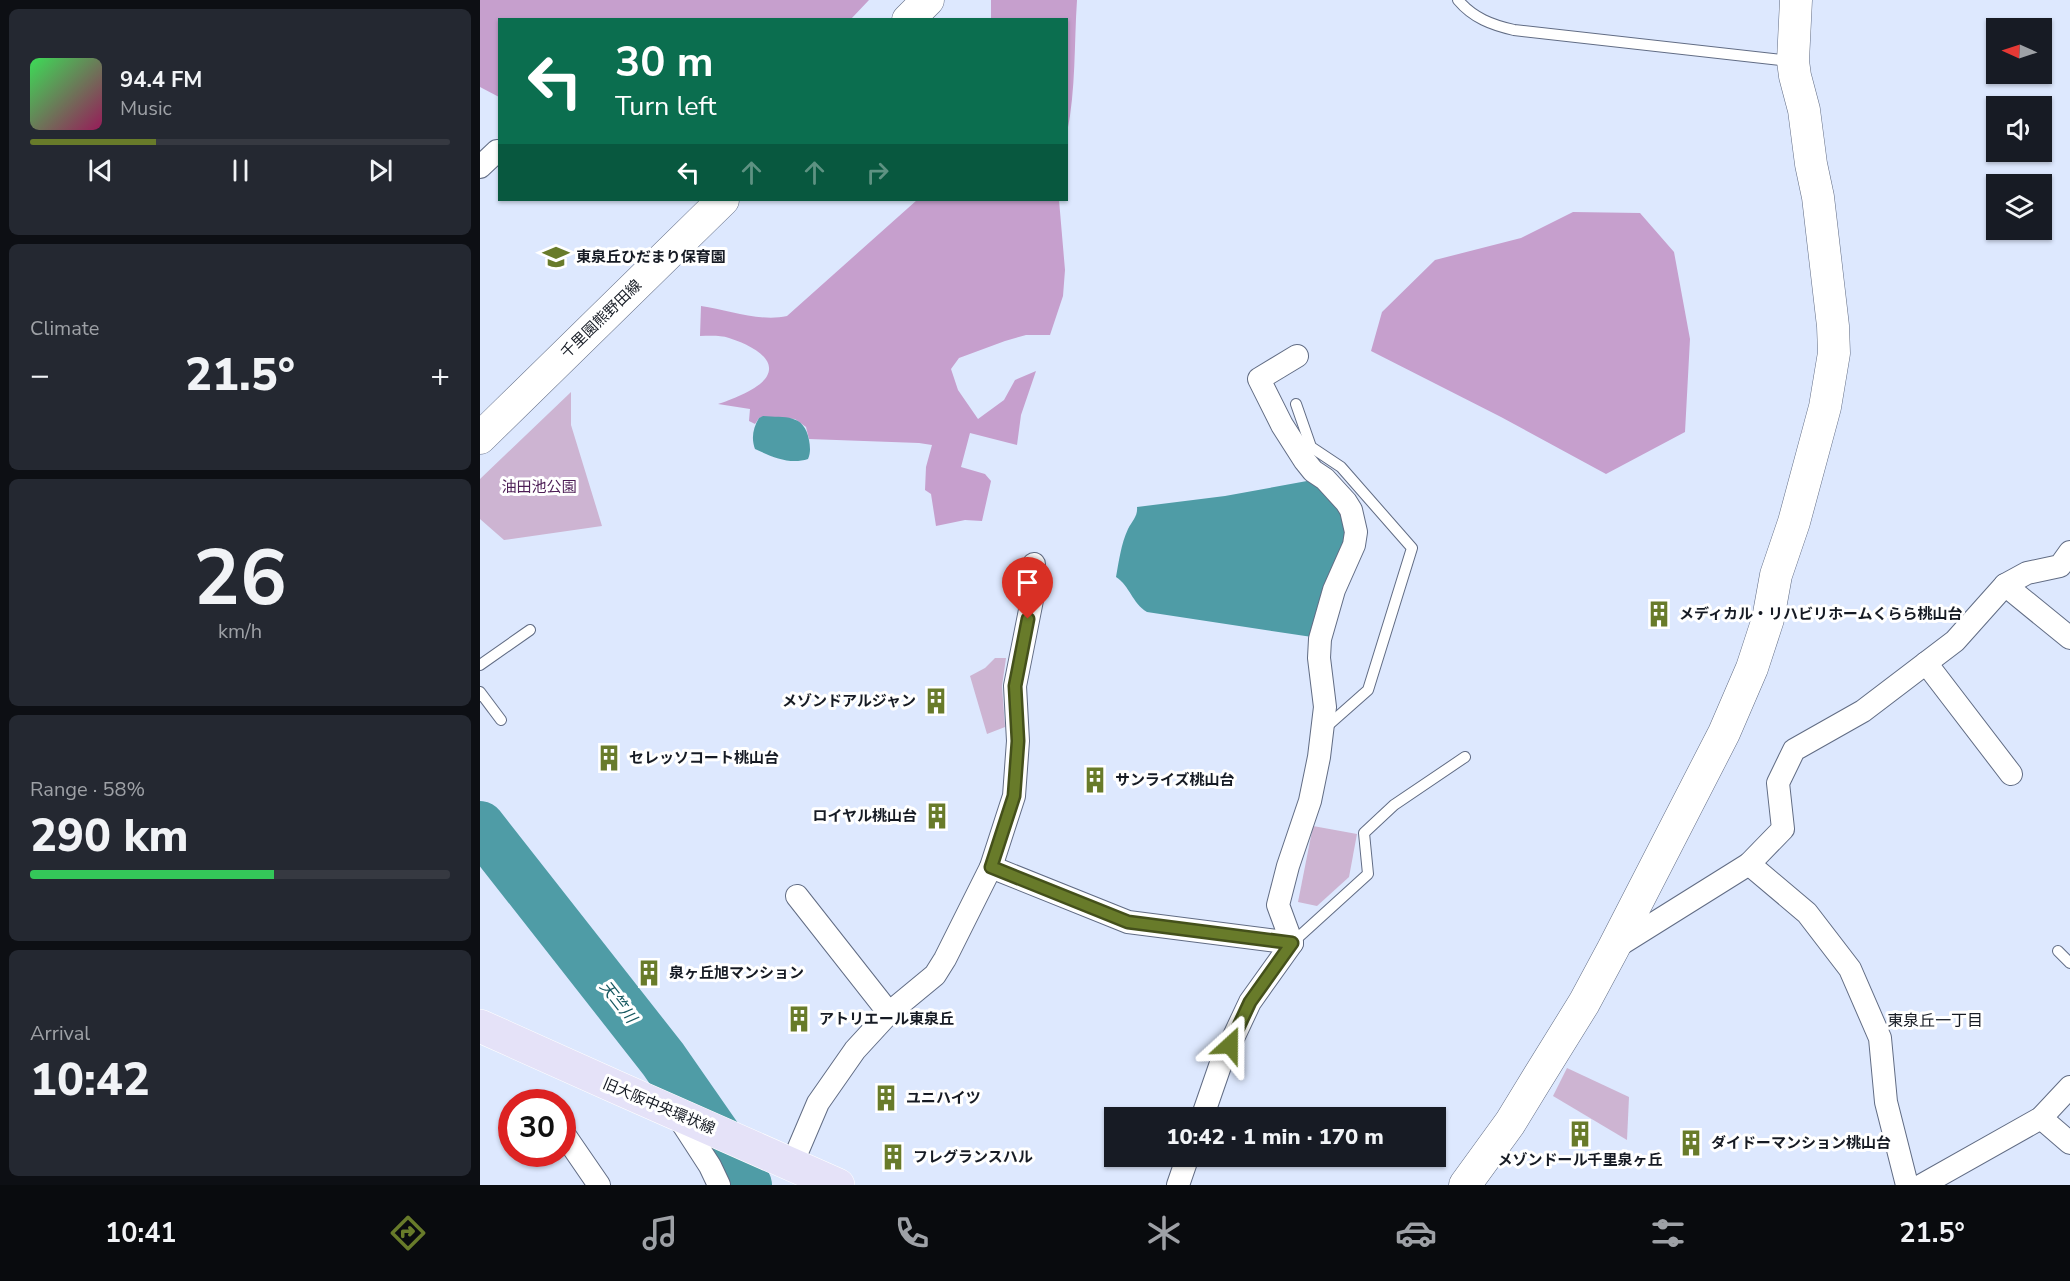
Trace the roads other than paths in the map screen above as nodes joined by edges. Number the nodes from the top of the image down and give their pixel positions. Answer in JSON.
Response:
{"nodes":[{"id":1,"x":928,"y":0,"type":"edge"},
{"id":2,"x":1458,"y":0,"type":"edge"},
{"id":3,"x":1796,"y":0,"type":"edge"},
{"id":4,"x":910,"y":18,"type":"edge"},
{"id":5,"x":1793,"y":62,"type":"junction"},
{"id":6,"x":496,"y":151,"type":"dead end"},
{"id":7,"x":480,"y":167,"type":"edge"},
{"id":8,"x":722,"y":201,"type":"edge"},
{"id":9,"x":1297,"y":356,"type":"dead end"},
{"id":10,"x":1296,"y":404,"type":"dead end"},
{"id":11,"x":480,"y":438,"type":"edge"},
{"id":12,"x":2070,"y":552,"type":"edge"},
{"id":13,"x":1034,"y":564,"type":"dead end"},
{"id":14,"x":2006,"y":585,"type":"junction"},
{"id":15,"x":530,"y":630,"type":"dead end"},
{"id":16,"x":2070,"y":638,"type":"edge"},
{"id":17,"x":1926,"y":663,"type":"junction"},
{"id":18,"x":480,"y":665,"type":"edge"},
{"id":19,"x":480,"y":692,"type":"edge"},
{"id":20,"x":501,"y":720,"type":"dead end"},
{"id":21,"x":1323,"y":730,"type":"junction"},
{"id":22,"x":1465,"y":757,"type":"dead end"},
{"id":23,"x":2011,"y":774,"type":"dead end"},
{"id":24,"x":1749,"y":864,"type":"junction"},
{"id":25,"x":991,"y":867,"type":"junction"},
{"id":26,"x":797,"y":896,"type":"dead end"},
{"id":27,"x":1292,"y":943,"type":"junction"},
{"id":28,"x":1613,"y":950,"type":"junction"},
{"id":29,"x":2058,"y":951,"type":"dead end"},
{"id":30,"x":2070,"y":963,"type":"edge"},
{"id":31,"x":889,"y":1013,"type":"junction"},
{"id":32,"x":480,"y":1026,"type":"edge"},
{"id":33,"x":2070,"y":1087,"type":"edge"},
{"id":34,"x":1206,"y":1107,"type":"edge"},
{"id":35,"x":680,"y":1114,"type":"junction"},
{"id":36,"x":2040,"y":1118,"type":"junction"},
{"id":37,"x":2070,"y":1143,"type":"edge"},
{"id":38,"x":576,"y":1152,"type":"edge"},
{"id":39,"x":792,"y":1164,"type":"junction"},
{"id":40,"x":1184,"y":1167,"type":"edge"},
{"id":41,"x":599,"y":1185,"type":"edge"},
{"id":42,"x":719,"y":1185,"type":"edge"},
{"id":43,"x":838,"y":1185,"type":"edge"},
{"id":44,"x":1178,"y":1185,"type":"edge"},
{"id":45,"x":1465,"y":1185,"type":"edge"},
{"id":46,"x":1907,"y":1185,"type":"edge"},
{"id":47,"x":1922,"y":1185,"type":"edge"}],
"edges":[{"from":1,"to":4,"type":"street"},
{"from":2,"to":5,"type":"lane"},
{"from":3,"to":5,"type":"street"},
{"from":5,"to":28,"type":"street"},
{"from":6,"to":7,"type":"street"},
{"from":8,"to":11,"type":"street","name":"千里園熊野田線"},
{"from":9,"to":21,"type":"street"},
{"from":10,"to":21,"type":"lane"},
{"from":12,"to":14,"type":"street"},
{"from":13,"to":25,"type":"street"},
{"from":14,"to":16,"type":"street"},
{"from":14,"to":17,"type":"street"},
{"from":15,"to":18,"type":"lane"},
{"from":17,"to":23,"type":"street"},
{"from":17,"to":24,"type":"street"},
{"from":19,"to":20,"type":"lane"},
{"from":21,"to":27,"type":"street"},
{"from":22,"to":27,"type":"lane"},
{"from":24,"to":28,"type":"street"},
{"from":24,"to":46,"type":"street"},
{"from":25,"to":27,"type":"street"},
{"from":25,"to":31,"type":"street"},
{"from":26,"to":31,"type":"street"},
{"from":27,"to":34,"type":"street"},
{"from":28,"to":45,"type":"street"},
{"from":29,"to":30,"type":"lane"},
{"from":31,"to":39,"type":"street"},
{"from":32,"to":35,"type":"main road","name":"旧大阪中央環状線"},
{"from":33,"to":36,"type":"street"},
{"from":35,"to":39,"type":"main road","name":"旧大阪中央環状線"},
{"from":35,"to":42,"type":"street"},
{"from":36,"to":37,"type":"street"},
{"from":36,"to":47,"type":"street"},
{"from":38,"to":41,"type":"street"},
{"from":39,"to":43,"type":"main road","name":"旧大阪中央環状線"},
{"from":40,"to":44,"type":"street"}]}
